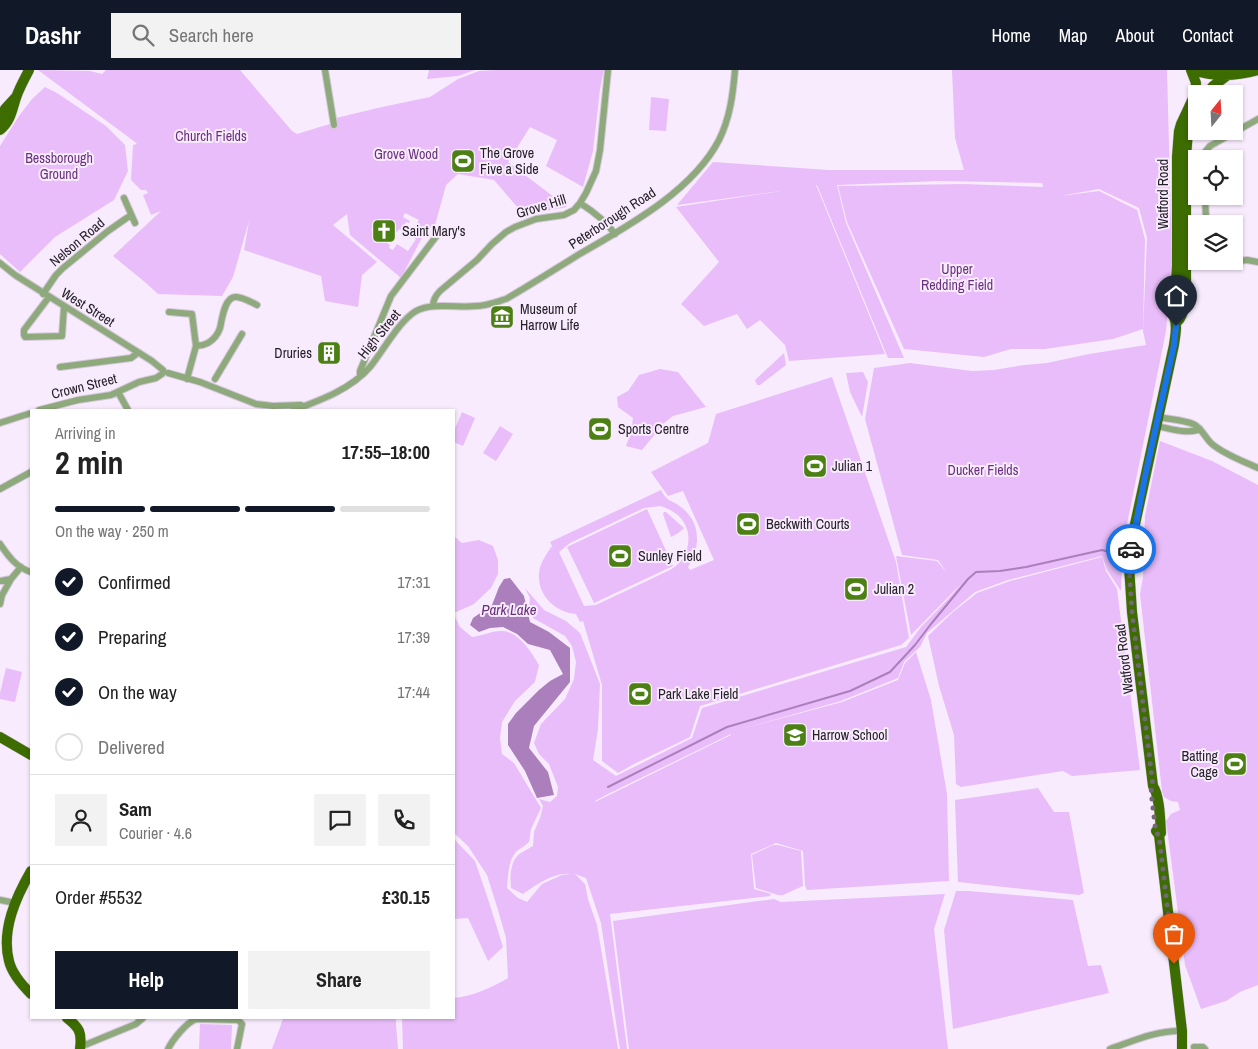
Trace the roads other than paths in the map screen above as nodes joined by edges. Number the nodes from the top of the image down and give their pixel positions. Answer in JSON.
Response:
{"nodes":[{"id":1,"x":29,"y":70,"type":"edge"},
{"id":2,"x":325,"y":70,"type":"edge"},
{"id":3,"x":608,"y":70,"type":"edge"},
{"id":4,"x":735,"y":70,"type":"edge"},
{"id":5,"x":1192,"y":70,"type":"edge"},
{"id":6,"x":1258,"y":70,"type":"edge"},
{"id":7,"x":1228,"y":74,"type":"junction"},
{"id":8,"x":1214,"y":85,"type":"edge"},
{"id":9,"x":17,"y":96,"type":"junction"},
{"id":10,"x":0,"y":118,"type":"edge"},
{"id":11,"x":1258,"y":118,"type":"edge"},
{"id":12,"x":334,"y":125,"type":"dead end"},
{"id":13,"x":0,"y":130,"type":"edge"},
{"id":14,"x":1188,"y":131,"type":"edge"},
{"id":15,"x":1207,"y":150,"type":"edge"},
{"id":16,"x":124,"y":198,"type":"dead end"},
{"id":17,"x":580,"y":203,"type":"junction"},
{"id":18,"x":131,"y":215,"type":"junction"},
{"id":19,"x":134,"y":223,"type":"dead end"},
{"id":20,"x":438,"y":234,"type":"dead end"},
{"id":21,"x":615,"y":234,"type":"junction"},
{"id":22,"x":1258,"y":262,"type":"edge"},
{"id":23,"x":0,"y":263,"type":"edge"},
{"id":24,"x":1182,"y":265,"type":"junction"},
{"id":25,"x":46,"y":295,"type":"junction"},
{"id":26,"x":257,"y":305,"type":"dead end"},
{"id":27,"x":433,"y":306,"type":"junction"},
{"id":28,"x":64,"y":307,"type":"junction"},
{"id":29,"x":169,"y":312,"type":"dead end"},
{"id":30,"x":242,"y":334,"type":"dead end"},
{"id":31,"x":196,"y":346,"type":"junction"},
{"id":32,"x":137,"y":352,"type":"junction"},
{"id":33,"x":60,"y":368,"type":"dead end"},
{"id":34,"x":165,"y":372,"type":"junction"},
{"id":35,"x":360,"y":376,"type":"junction"},
{"id":36,"x":187,"y":379,"type":"junction"},
{"id":37,"x":213,"y":383,"type":"junction"},
{"id":38,"x":118,"y":392,"type":"junction"},
{"id":39,"x":305,"y":406,"type":"junction"},
{"id":40,"x":43,"y":409,"type":"edge"},
{"id":41,"x":127,"y":409,"type":"edge"},
{"id":42,"x":297,"y":409,"type":"edge"},
{"id":43,"x":30,"y":413,"type":"edge"},
{"id":44,"x":1157,"y":422,"type":"junction"},
{"id":45,"x":0,"y":423,"type":"edge"},
{"id":46,"x":1258,"y":468,"type":"edge"},
{"id":47,"x":30,"y":473,"type":"edge"},
{"id":48,"x":0,"y":488,"type":"edge"},
{"id":49,"x":0,"y":544,"type":"edge"},
{"id":50,"x":2,"y":552,"type":"edge"},
{"id":51,"x":21,"y":567,"type":"junction"},
{"id":52,"x":30,"y":572,"type":"edge"},
{"id":53,"x":11,"y":579,"type":"junction"},
{"id":54,"x":0,"y":581,"type":"edge"},
{"id":55,"x":0,"y":604,"type":"edge"},
{"id":56,"x":0,"y":736,"type":"edge"},
{"id":57,"x":30,"y":754,"type":"edge"},
{"id":58,"x":30,"y":873,"type":"edge"},
{"id":59,"x":0,"y":900,"type":"edge"},
{"id":60,"x":15,"y":903,"type":"junction"},
{"id":61,"x":30,"y":993,"type":"edge"},
{"id":62,"x":68,"y":1019,"type":"edge"},
{"id":63,"x":142,"y":1019,"type":"edge"},
{"id":64,"x":1182,"y":1031,"type":"junction"},
{"id":65,"x":1194,"y":1047,"type":"dead end"},
{"id":66,"x":80,"y":1048,"type":"edge"},
{"id":67,"x":168,"y":1049,"type":"edge"},
{"id":68,"x":237,"y":1049,"type":"edge"},
{"id":69,"x":1110,"y":1049,"type":"edge"},
{"id":70,"x":1182,"y":1049,"type":"edge"},
{"id":71,"x":1204,"y":1049,"type":"edge"}],
"edges":[{"from":1,"to":9,"type":"main road"},
{"from":2,"to":12,"type":"street"},
{"from":3,"to":17,"type":"street","name":"Grove Hill"},
{"from":4,"to":21,"type":"street","name":"Peterborough Road"},
{"from":5,"to":7,"type":"main road"},
{"from":5,"to":24,"type":"main road","name":"Watford Road"},
{"from":6,"to":7,"type":"main road"},
{"from":7,"to":8,"type":"main road"},
{"from":9,"to":10,"type":"main road"},
{"from":9,"to":13,"type":"main road"},
{"from":11,"to":15,"type":"street"},
{"from":14,"to":24,"type":"main road","name":"Watford Road"},
{"from":16,"to":18,"type":"street"},
{"from":17,"to":21,"type":"street"},
{"from":17,"to":27,"type":"street","name":"Grove Hill"},
{"from":18,"to":19,"type":"street"},
{"from":18,"to":25,"type":"street","name":"Nelson Road"},
{"from":20,"to":35,"type":"street"},
{"from":21,"to":27,"type":"street","name":"Peterborough Road"},
{"from":22,"to":24,"type":"street"},
{"from":23,"to":25,"type":"street","name":"West Street"},
{"from":24,"to":44,"type":"main road","name":"Watford Road"},
{"from":25,"to":28,"type":"street","name":"West Street"},
{"from":25,"to":28,"type":"street","name":"Nelson Road"},
{"from":26,"to":31,"type":"street"},
{"from":27,"to":35,"type":"street","name":"High Street"},
{"from":28,"to":32,"type":"street","name":"West Street"},
{"from":29,"to":31,"type":"street"},
{"from":30,"to":37,"type":"street"},
{"from":31,"to":36,"type":"street"},
{"from":32,"to":33,"type":"street"},
{"from":32,"to":34,"type":"street","name":"West Street"},
{"from":34,"to":36,"type":"street","name":"West Street"},
{"from":34,"to":38,"type":"street","name":"Crown Street"},
{"from":35,"to":39,"type":"street","name":"High Street"},
{"from":36,"to":37,"type":"street","name":"West Street"},
{"from":37,"to":39,"type":"street","name":"West Street"},
{"from":38,"to":40,"type":"street","name":"Crown Street"},
{"from":38,"to":41,"type":"street"},
{"from":39,"to":42,"type":"street","name":"High Street"},
{"from":43,"to":45,"type":"street"},
{"from":44,"to":46,"type":"street"},
{"from":44,"to":64,"type":"main road","name":"Watford Road"},
{"from":47,"to":48,"type":"street"},
{"from":49,"to":50,"type":"street"},
{"from":50,"to":51,"type":"street"},
{"from":51,"to":52,"type":"street"},
{"from":51,"to":53,"type":"street"},
{"from":53,"to":54,"type":"street"},
{"from":53,"to":55,"type":"street"},
{"from":56,"to":57,"type":"main road"},
{"from":58,"to":60,"type":"main road"},
{"from":59,"to":60,"type":"street"},
{"from":60,"to":61,"type":"main road"},
{"from":62,"to":66,"type":"main road"},
{"from":63,"to":66,"type":"street"},
{"from":64,"to":69,"type":"street"},
{"from":64,"to":70,"type":"main road","name":"Watford Road"},
{"from":65,"to":71,"type":"street"},
{"from":67,"to":68,"type":"street"}]}
